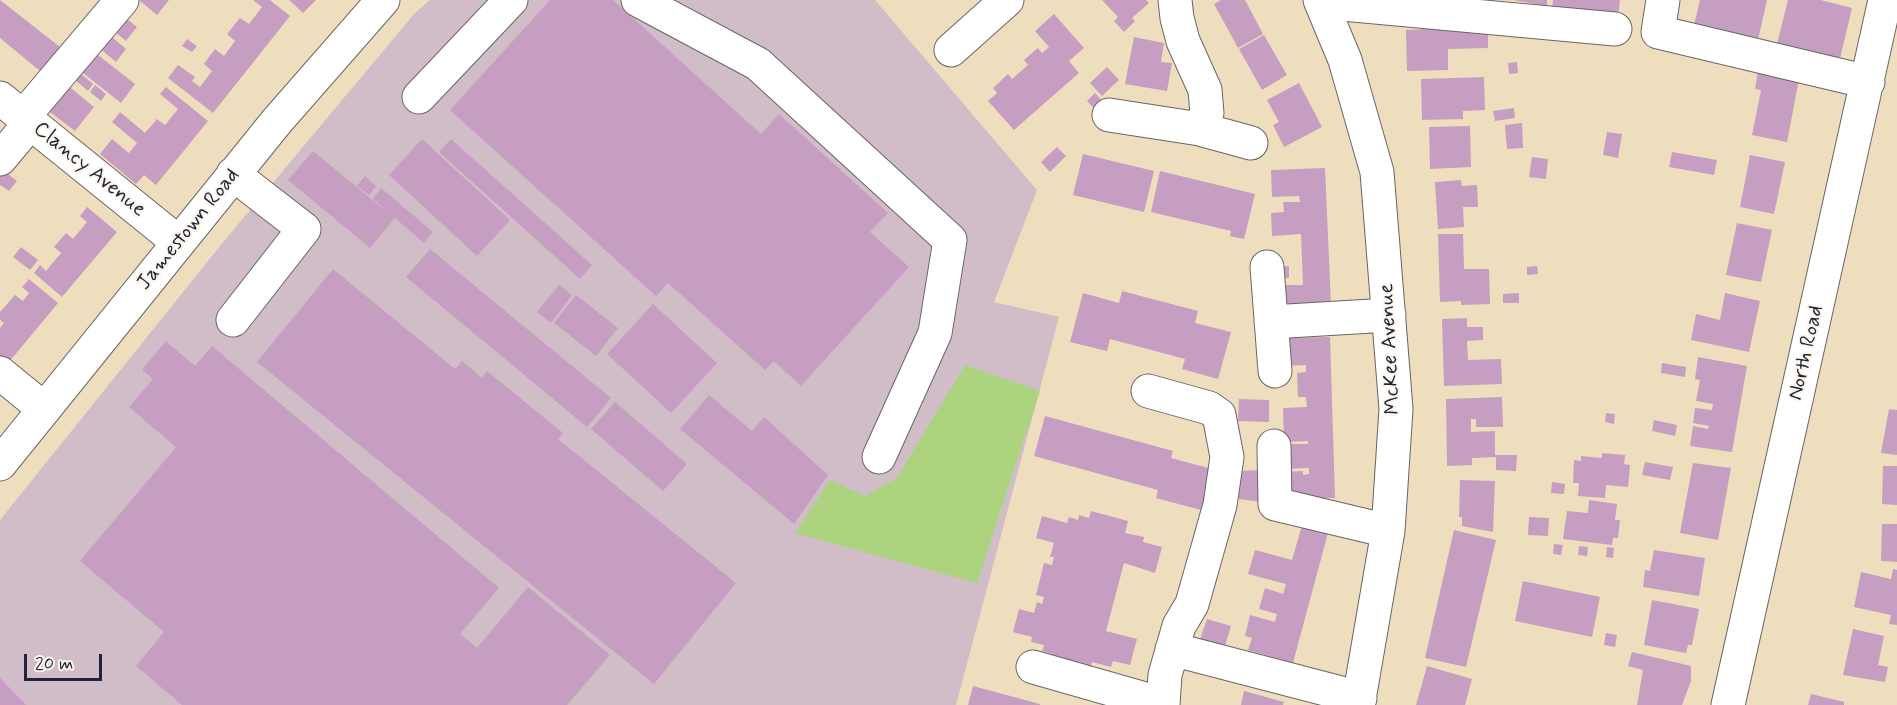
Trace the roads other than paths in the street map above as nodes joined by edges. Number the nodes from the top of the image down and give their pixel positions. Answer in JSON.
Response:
{"nodes":[{"id":1,"x":122,"y":0,"type":"edge"},
{"id":2,"x":383,"y":0,"type":"edge"},
{"id":3,"x":511,"y":0,"type":"edge"},
{"id":4,"x":638,"y":0,"type":"edge"},
{"id":5,"x":1007,"y":0,"type":"edge"},
{"id":6,"x":1175,"y":0,"type":"edge"},
{"id":7,"x":1663,"y":0,"type":"edge"},
{"id":8,"x":1885,"y":0,"type":"edge"},
{"id":9,"x":1321,"y":1,"type":"edge"},
{"id":10,"x":1615,"y":29,"type":"dead end"},
{"id":11,"x":951,"y":50,"type":"dead end"},
{"id":12,"x":1868,"y":82,"type":"junction"},
{"id":13,"x":419,"y":97,"type":"dead end"},
{"id":14,"x":18,"y":113,"type":"edge"},
{"id":15,"x":1109,"y":115,"type":"dead end"},
{"id":16,"x":1200,"y":129,"type":"junction"},
{"id":17,"x":1251,"y":143,"type":"dead end"},
{"id":18,"x":0,"y":159,"type":"edge"},
{"id":19,"x":233,"y":174,"type":"junction"},
{"id":20,"x":178,"y":242,"type":"junction"},
{"id":21,"x":1267,"y":267,"type":"dead end"},
{"id":22,"x":1389,"y":315,"type":"junction"},
{"id":23,"x":233,"y":320,"type":"dead end"},
{"id":24,"x":1272,"y":322,"type":"junction"},
{"id":25,"x":1275,"y":371,"type":"dead end"},
{"id":26,"x":0,"y":373,"type":"edge"},
{"id":27,"x":1148,"y":391,"type":"dead end"},
{"id":28,"x":44,"y":409,"type":"junction"},
{"id":29,"x":1274,"y":446,"type":"dead end"},
{"id":30,"x":879,"y":457,"type":"dead end"},
{"id":31,"x":0,"y":464,"type":"edge"},
{"id":32,"x":1388,"y":531,"type":"junction"},
{"id":33,"x":1173,"y":649,"type":"junction"},
{"id":34,"x":1032,"y":668,"type":"dead end"},
{"id":35,"x":1359,"y":702,"type":"edge"},
{"id":36,"x":1163,"y":705,"type":"edge"},
{"id":37,"x":1728,"y":705,"type":"edge"}],
"edges":[{"from":1,"to":14,"type":"street"},
{"from":2,"to":19,"type":"street","name":"Jamestown Road"},
{"from":3,"to":13,"type":"street"},
{"from":4,"to":30,"type":"street"},
{"from":5,"to":11,"type":"street"},
{"from":6,"to":16,"type":"street"},
{"from":7,"to":12,"type":"street"},
{"from":8,"to":12,"type":"street","name":"North Road"},
{"from":9,"to":10,"type":"street"},
{"from":9,"to":22,"type":"street","name":"McKee Avenue"},
{"from":12,"to":37,"type":"street","name":"North Road"},
{"from":14,"to":18,"type":"street"},
{"from":14,"to":20,"type":"street","name":"Clancy Avenue"},
{"from":15,"to":16,"type":"street"},
{"from":16,"to":17,"type":"street"},
{"from":19,"to":20,"type":"street","name":"Jamestown Road"},
{"from":19,"to":23,"type":"street"},
{"from":20,"to":28,"type":"street","name":"Jamestown Road"},
{"from":21,"to":24,"type":"street"},
{"from":22,"to":24,"type":"street"},
{"from":22,"to":32,"type":"street","name":"McKee Avenue"},
{"from":24,"to":25,"type":"street"},
{"from":26,"to":28,"type":"street"},
{"from":27,"to":33,"type":"street"},
{"from":28,"to":31,"type":"street","name":"Jamestown Road"},
{"from":29,"to":32,"type":"street"},
{"from":32,"to":35,"type":"street","name":"McKee Avenue"},
{"from":33,"to":35,"type":"street"},
{"from":33,"to":36,"type":"street"},
{"from":34,"to":36,"type":"street"}]}
